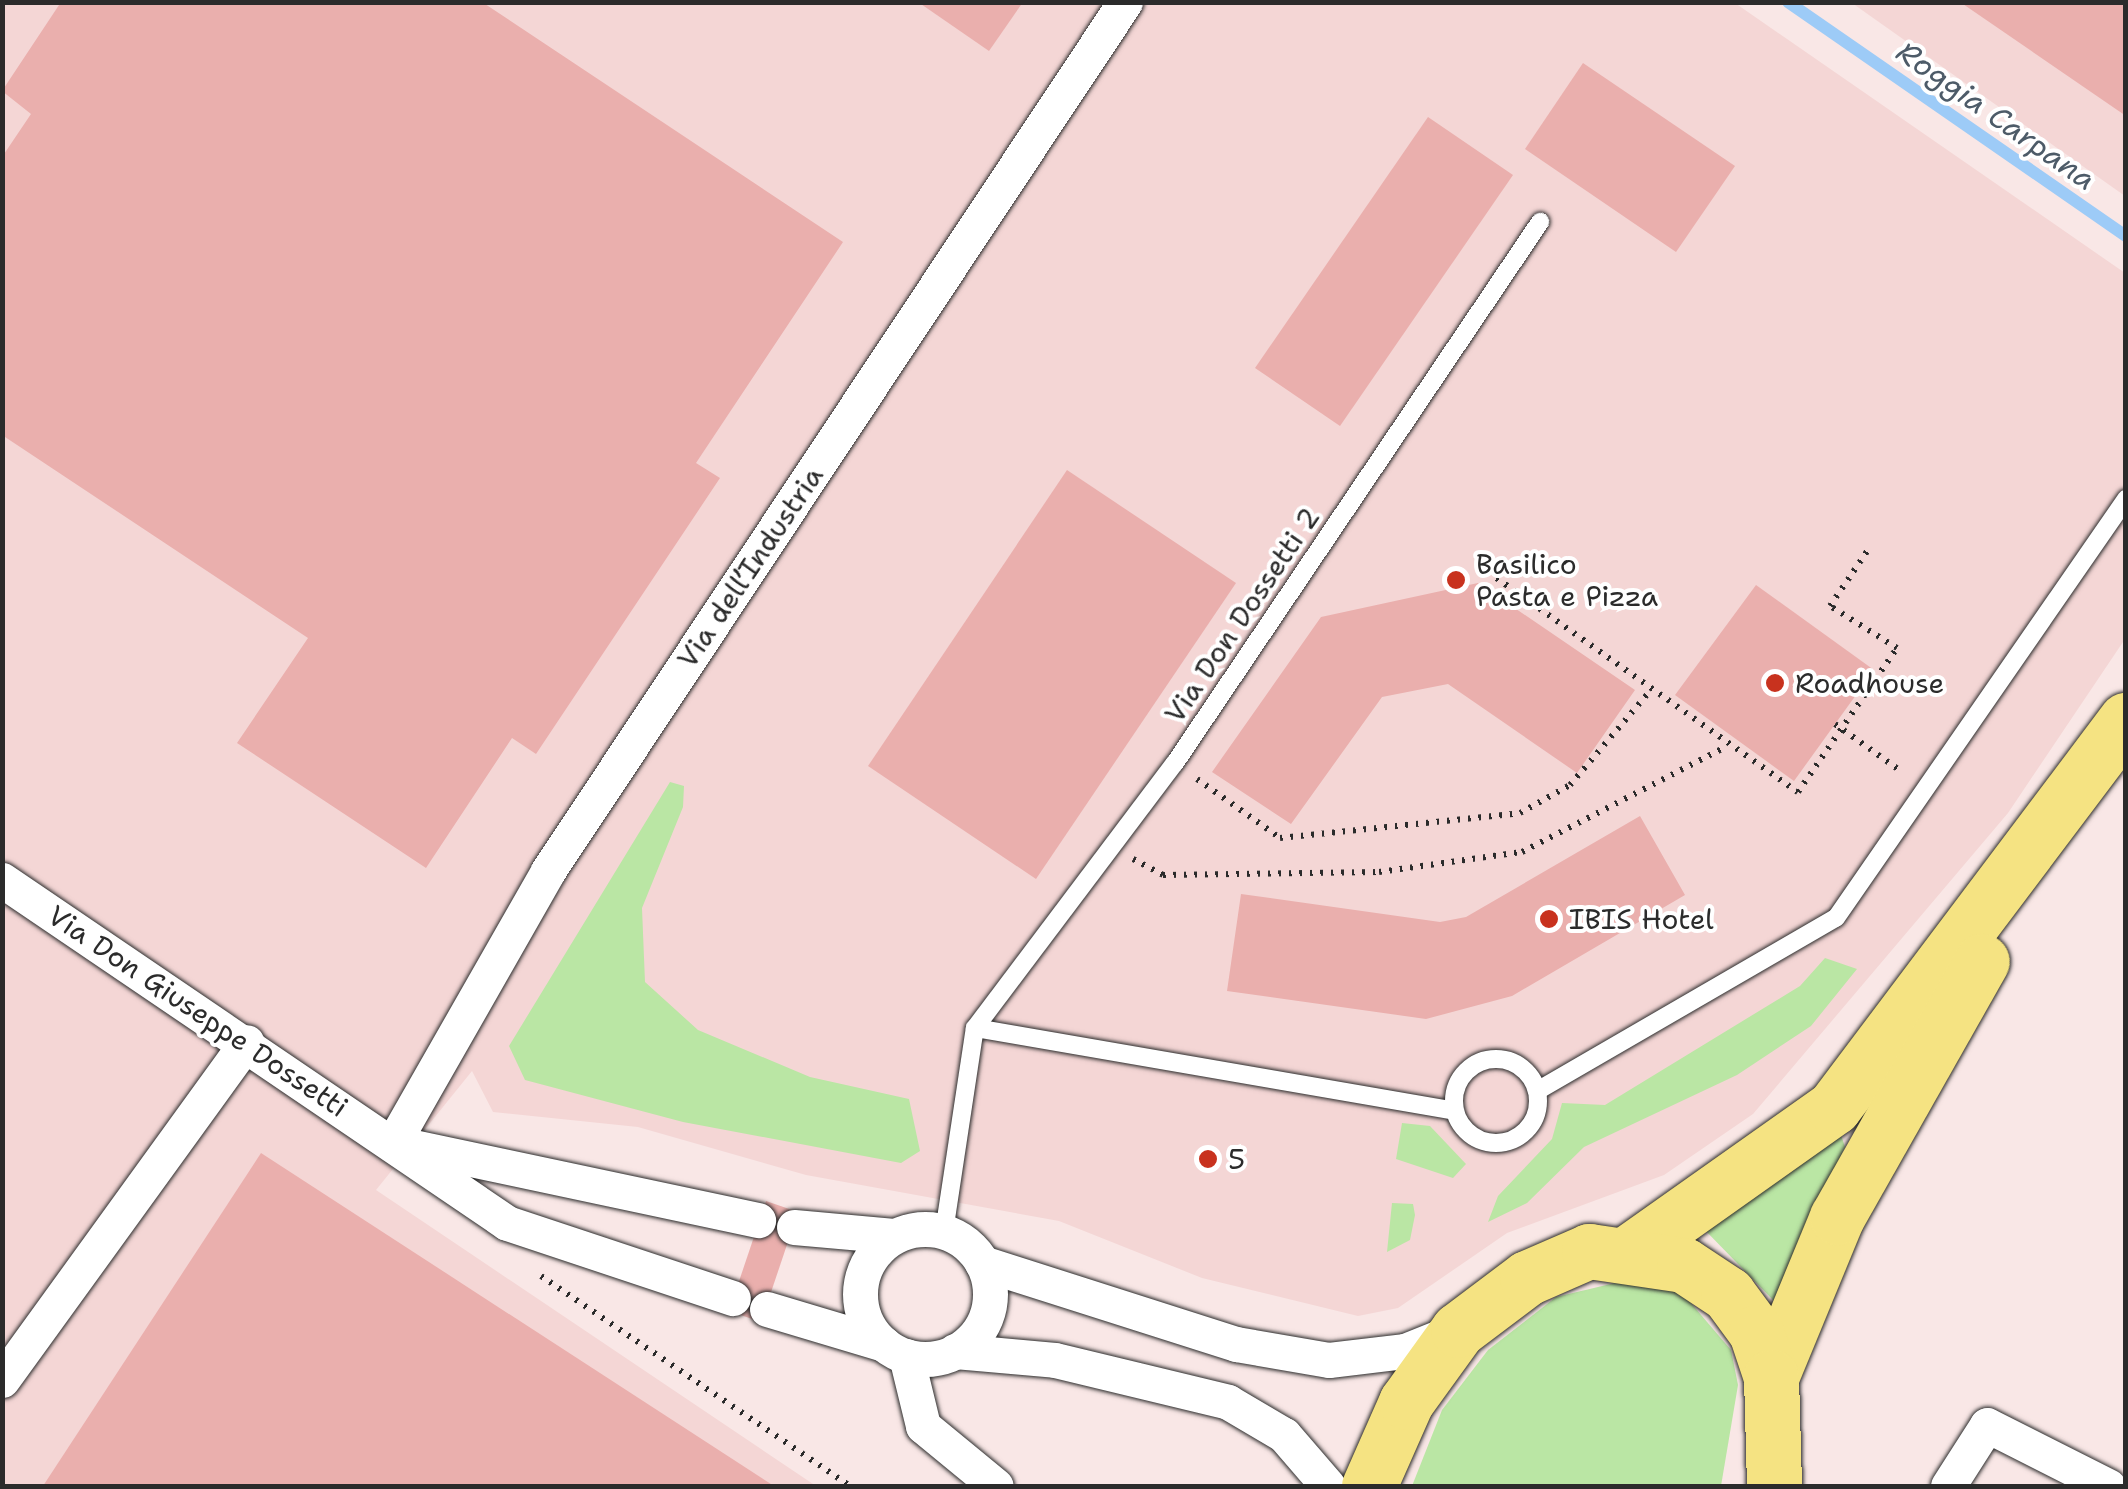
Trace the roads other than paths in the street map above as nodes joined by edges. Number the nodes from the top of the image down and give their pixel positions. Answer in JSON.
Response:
{"nodes":[{"id":1,"x":1124,"y":2,"type":"edge"},
{"id":2,"x":1540,"y":222,"type":"dead end"},
{"id":3,"x":2126,"y":499,"type":"edge"},
{"id":4,"x":2126,"y":720,"type":"edge"},
{"id":5,"x":2082,"y":784,"type":"junction"},
{"id":6,"x":2,"y":880,"type":"edge"},
{"id":7,"x":975,"y":1028,"type":"junction"},
{"id":8,"x":248,"y":1042,"type":"junction"},
{"id":9,"x":1537,"y":1091,"type":"junction"},
{"id":10,"x":1455,"y":1111,"type":"junction"},
{"id":11,"x":393,"y":1143,"type":"junction"},
{"id":12,"x":758,"y":1220,"type":"dead end"},
{"id":13,"x":794,"y":1228,"type":"dead end"},
{"id":14,"x":944,"y":1232,"type":"junction"},
{"id":15,"x":894,"y":1236,"type":"junction"},
{"id":16,"x":1628,"y":1253,"type":"junction"},
{"id":17,"x":982,"y":1263,"type":"junction"},
{"id":18,"x":732,"y":1298,"type":"dead end"},
{"id":19,"x":767,"y":1309,"type":"dead end"},
{"id":20,"x":1458,"y":1330,"type":"junction"},
{"id":21,"x":895,"y":1350,"type":"junction"},
{"id":22,"x":955,"y":1351,"type":"junction"},
{"id":23,"x":1771,"y":1377,"type":"junction"},
{"id":24,"x":2,"y":1380,"type":"edge"},
{"id":25,"x":1781,"y":1482,"type":"edge"},
{"id":26,"x":996,"y":1486,"type":"edge"},
{"id":27,"x":1328,"y":1486,"type":"edge"},
{"id":28,"x":1368,"y":1486,"type":"edge"},
{"id":29,"x":1948,"y":1486,"type":"edge"},
{"id":30,"x":2108,"y":1486,"type":"edge"}],
"edges":[{"from":1,"to":11,"type":"street","name":"Via dell’Industria"},
{"from":2,"to":7,"type":"lane","name":"Via Don Dossetti 2"},
{"from":3,"to":9,"type":"lane"},
{"from":4,"to":5,"type":"main road"},
{"from":5,"to":16,"type":"main road"},
{"from":5,"to":23,"type":"main road"},
{"from":6,"to":8,"type":"street","name":"Via Don Giuseppe Dossetti"},
{"from":7,"to":10,"type":"lane"},
{"from":7,"to":14,"type":"lane","name":"Via Don Dossetti 2"},
{"from":8,"to":11,"type":"street","name":"Via Don Giuseppe Dossetti"},
{"from":8,"to":24,"type":"street"},
{"from":9,"to":10,"type":"lane"},
{"from":9,"to":10,"type":"lane"},
{"from":11,"to":12,"type":"street","name":"Via Don Giuseppe Dossetti"},
{"from":11,"to":18,"type":"street","name":"Via Don Giuseppe Dossetti"},
{"from":13,"to":15,"type":"street"},
{"from":14,"to":15,"type":"street"},
{"from":14,"to":17,"type":"street"},
{"from":15,"to":21,"type":"street"},
{"from":16,"to":20,"type":"main road"},
{"from":16,"to":23,"type":"main road"},
{"from":17,"to":20,"type":"street"},
{"from":17,"to":22,"type":"street"},
{"from":19,"to":21,"type":"street"},
{"from":20,"to":28,"type":"main road"},
{"from":21,"to":22,"type":"street"},
{"from":21,"to":26,"type":"street"},
{"from":22,"to":27,"type":"street"},
{"from":23,"to":25,"type":"main road"},
{"from":29,"to":30,"type":"street"}]}
